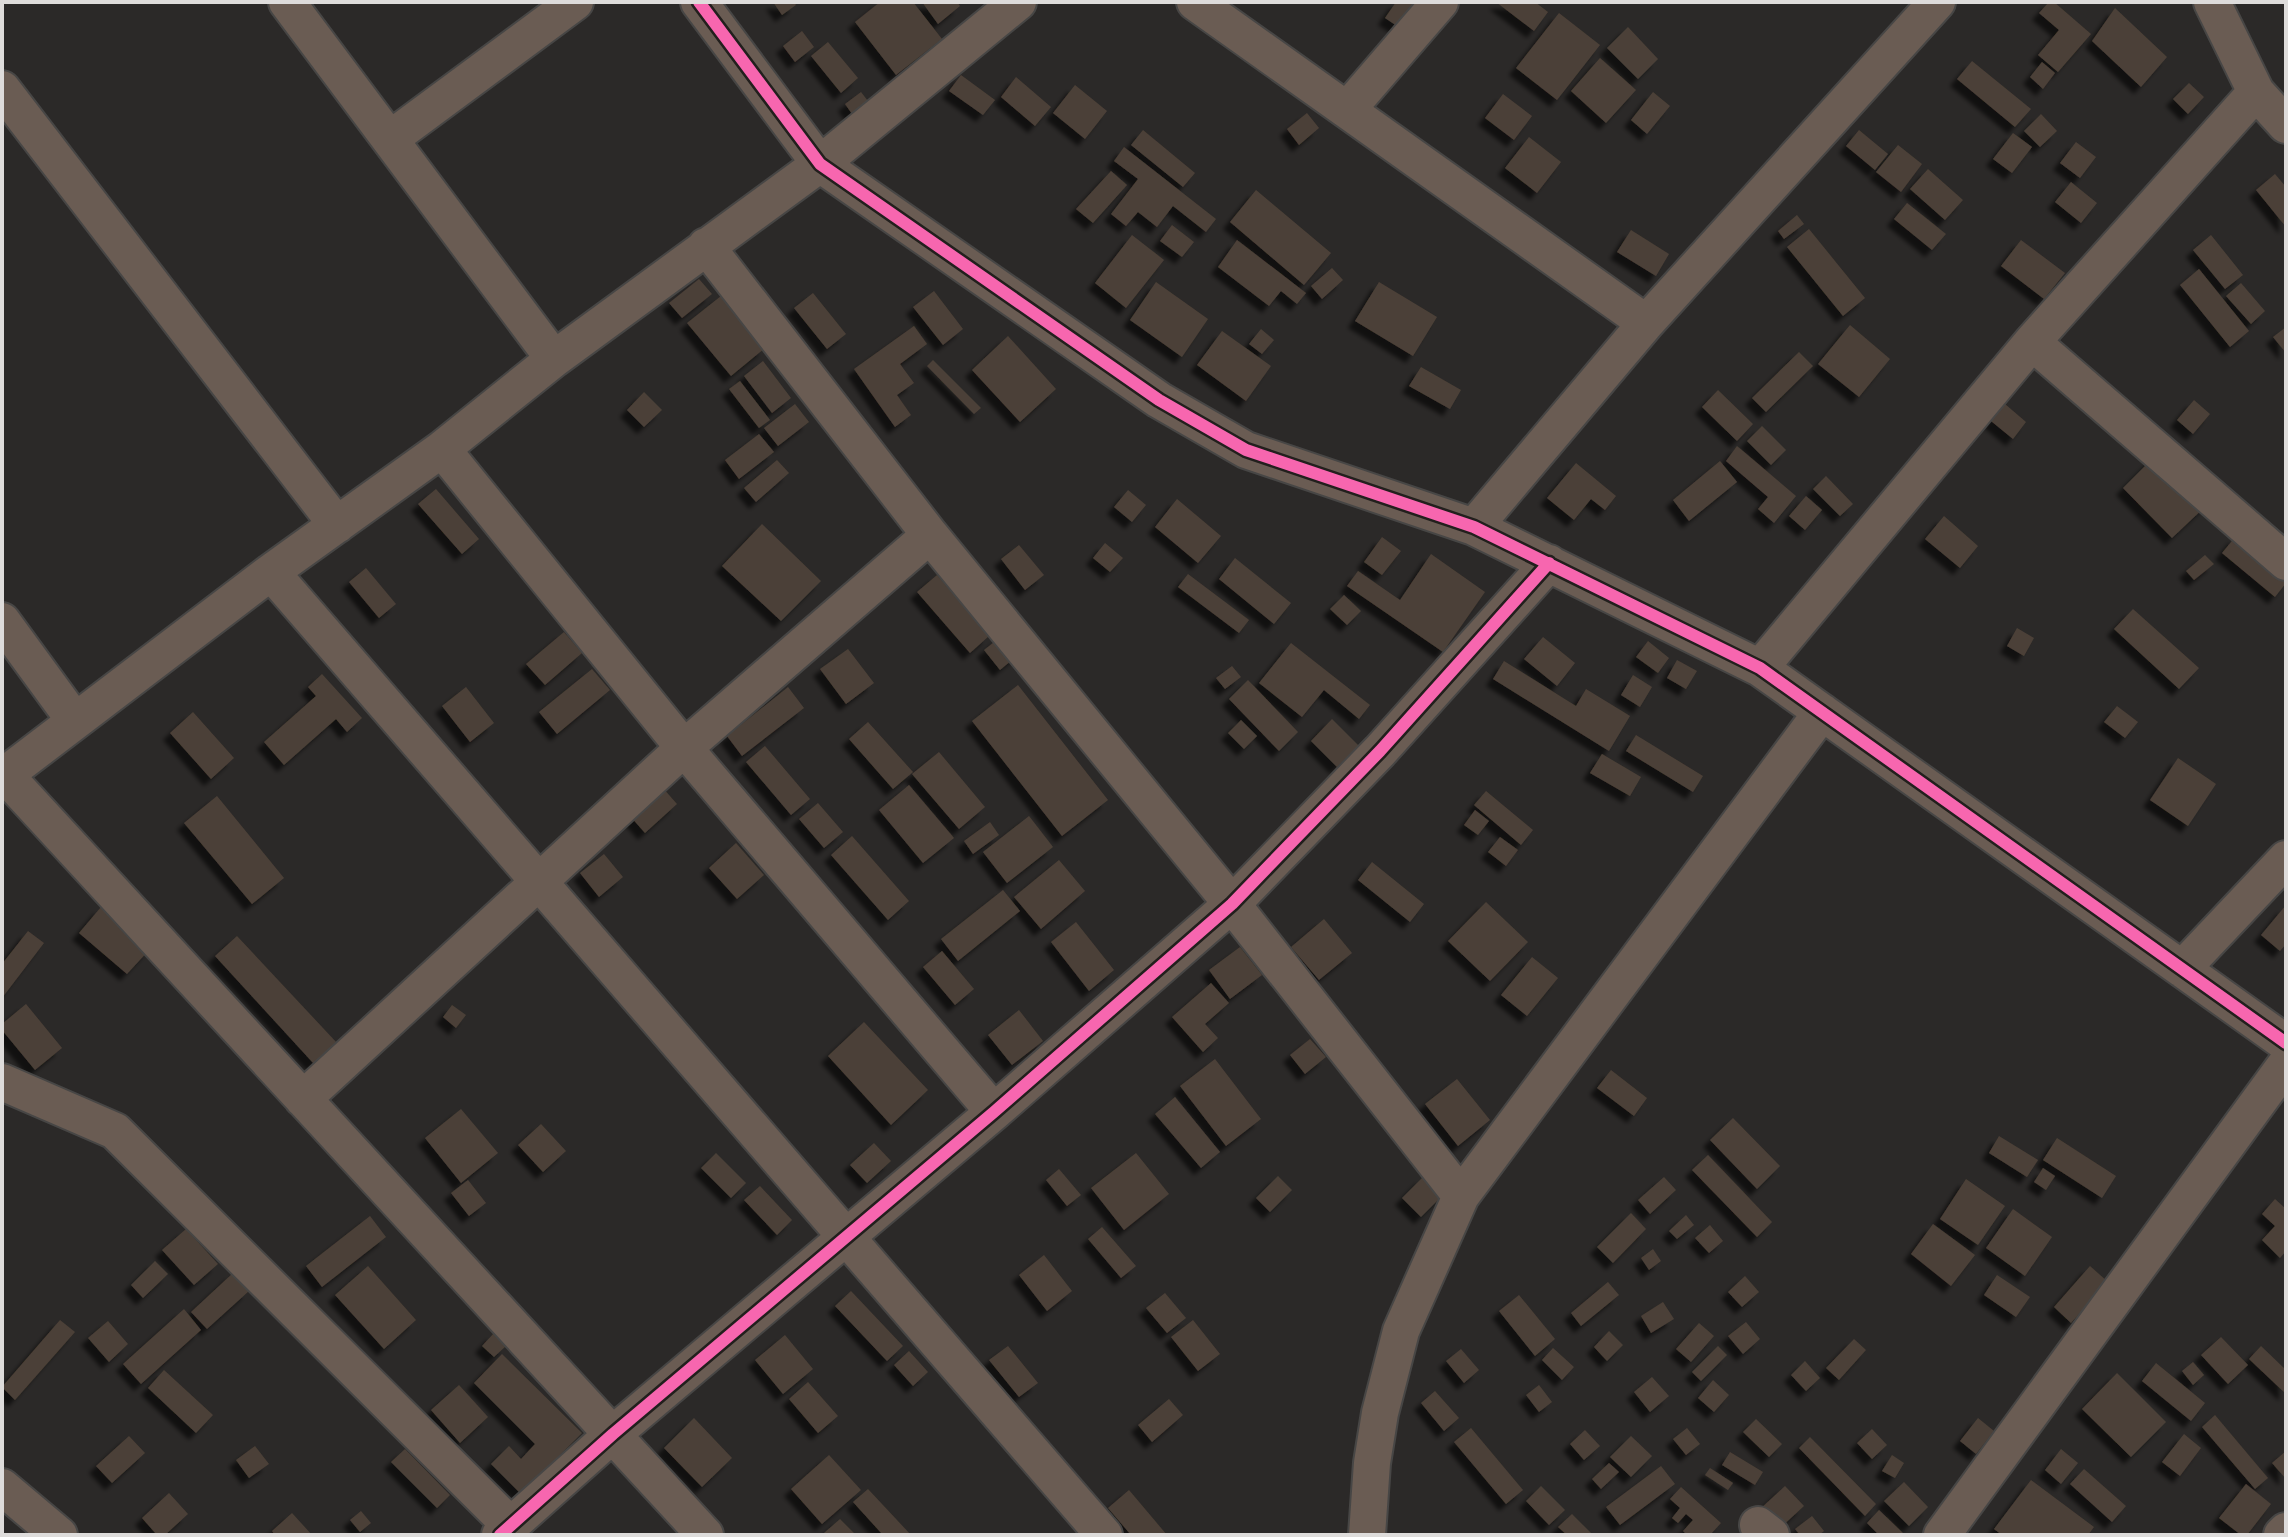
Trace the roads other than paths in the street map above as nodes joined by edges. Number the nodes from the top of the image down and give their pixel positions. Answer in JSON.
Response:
{"nodes":[{"id":1,"x":287,"y":2,"type":"edge"},
{"id":2,"x":575,"y":2,"type":"edge"},
{"id":3,"x":699,"y":2,"type":"edge"},
{"id":4,"x":1018,"y":2,"type":"edge"},
{"id":5,"x":1195,"y":2,"type":"edge"},
{"id":6,"x":1440,"y":2,"type":"edge"},
{"id":7,"x":1937,"y":2,"type":"edge"},
{"id":8,"x":2212,"y":2,"type":"edge"},
{"id":9,"x":2,"y":89,"type":"edge"},
{"id":10,"x":2256,"y":92,"type":"junction"},
{"id":11,"x":1347,"y":110,"type":"junction"},
{"id":12,"x":2286,"y":125,"type":"edge"},
{"id":13,"x":390,"y":139,"type":"junction"},
{"id":14,"x":820,"y":164,"type":"junction"},
{"id":15,"x":706,"y":246,"type":"junction"},
{"id":16,"x":1646,"y":323,"type":"junction"},
{"id":17,"x":2032,"y":342,"type":"junction"},
{"id":18,"x":554,"y":359,"type":"junction"},
{"id":19,"x":442,"y":449,"type":"junction"},
{"id":20,"x":337,"y":525,"type":"junction"},
{"id":21,"x":1474,"y":527,"type":"junction"},
{"id":22,"x":930,"y":535,"type":"junction"},
{"id":23,"x":2286,"y":562,"type":"edge"},
{"id":24,"x":1549,"y":563,"type":"junction"},
{"id":25,"x":271,"y":572,"type":"junction"},
{"id":26,"x":2,"y":621,"type":"edge"},
{"id":27,"x":1760,"y":668,"type":"junction"},
{"id":28,"x":1822,"y":712,"type":"junction"},
{"id":29,"x":75,"y":721,"type":"junction"},
{"id":30,"x":684,"y":748,"type":"junction"},
{"id":31,"x":4,"y":776,"type":"edge"},
{"id":32,"x":2286,"y":859,"type":"edge"},
{"id":33,"x":537,"y":884,"type":"junction"},
{"id":34,"x":1232,"y":904,"type":"junction"},
{"id":35,"x":2182,"y":969,"type":"junction"},
{"id":36,"x":2286,"y":1043,"type":"edge"},
{"id":37,"x":2286,"y":1064,"type":"edge"},
{"id":38,"x":2,"y":1082,"type":"edge"},
{"id":39,"x":303,"y":1099,"type":"junction"},
{"id":40,"x":994,"y":1112,"type":"junction"},
{"id":41,"x":1461,"y":1196,"type":"junction"},
{"id":42,"x":849,"y":1237,"type":"junction"},
{"id":43,"x":613,"y":1434,"type":"junction"},
{"id":44,"x":2,"y":1487,"type":"edge"},
{"id":45,"x":505,"y":1530,"type":"edge"},
{"id":46,"x":59,"y":1535,"type":"edge"},
{"id":47,"x":705,"y":1535,"type":"edge"},
{"id":48,"x":1104,"y":1535,"type":"edge"},
{"id":49,"x":1367,"y":1535,"type":"edge"},
{"id":50,"x":1942,"y":1535,"type":"edge"}],
"edges":[{"from":1,"to":13,"type":"street"},
{"from":2,"to":13,"type":"street"},
{"from":3,"to":14,"type":"street"},
{"from":4,"to":14,"type":"street"},
{"from":5,"to":11,"type":"street"},
{"from":6,"to":11,"type":"street"},
{"from":7,"to":16,"type":"street"},
{"from":8,"to":10,"type":"street"},
{"from":9,"to":20,"type":"street"},
{"from":10,"to":12,"type":"street"},
{"from":10,"to":17,"type":"street"},
{"from":11,"to":16,"type":"street"},
{"from":13,"to":18,"type":"street"},
{"from":14,"to":15,"type":"street"},
{"from":14,"to":21,"type":"street"},
{"from":15,"to":18,"type":"street"},
{"from":15,"to":22,"type":"street"},
{"from":16,"to":21,"type":"street"},
{"from":17,"to":23,"type":"street"},
{"from":17,"to":27,"type":"street"},
{"from":18,"to":19,"type":"street"},
{"from":19,"to":20,"type":"street"},
{"from":19,"to":30,"type":"street"},
{"from":20,"to":25,"type":"street"},
{"from":21,"to":24,"type":"street"},
{"from":22,"to":30,"type":"street"},
{"from":22,"to":34,"type":"street"},
{"from":24,"to":27,"type":"street"},
{"from":24,"to":34,"type":"street"},
{"from":25,"to":29,"type":"street"},
{"from":25,"to":33,"type":"street"},
{"from":26,"to":29,"type":"street"},
{"from":27,"to":28,"type":"street"},
{"from":28,"to":35,"type":"street"},
{"from":28,"to":41,"type":"street"},
{"from":29,"to":31,"type":"street"},
{"from":30,"to":33,"type":"street"},
{"from":30,"to":40,"type":"street"},
{"from":31,"to":39,"type":"street"},
{"from":32,"to":35,"type":"street"},
{"from":33,"to":39,"type":"street"},
{"from":33,"to":42,"type":"street"},
{"from":34,"to":40,"type":"street"},
{"from":34,"to":41,"type":"street"},
{"from":35,"to":36,"type":"street"},
{"from":37,"to":50,"type":"street"},
{"from":38,"to":45,"type":"street"},
{"from":39,"to":43,"type":"street"},
{"from":40,"to":42,"type":"street"},
{"from":41,"to":49,"type":"street"},
{"from":42,"to":43,"type":"street"},
{"from":42,"to":48,"type":"street"},
{"from":43,"to":45,"type":"street"},
{"from":43,"to":47,"type":"street"},
{"from":44,"to":46,"type":"street"}]}
